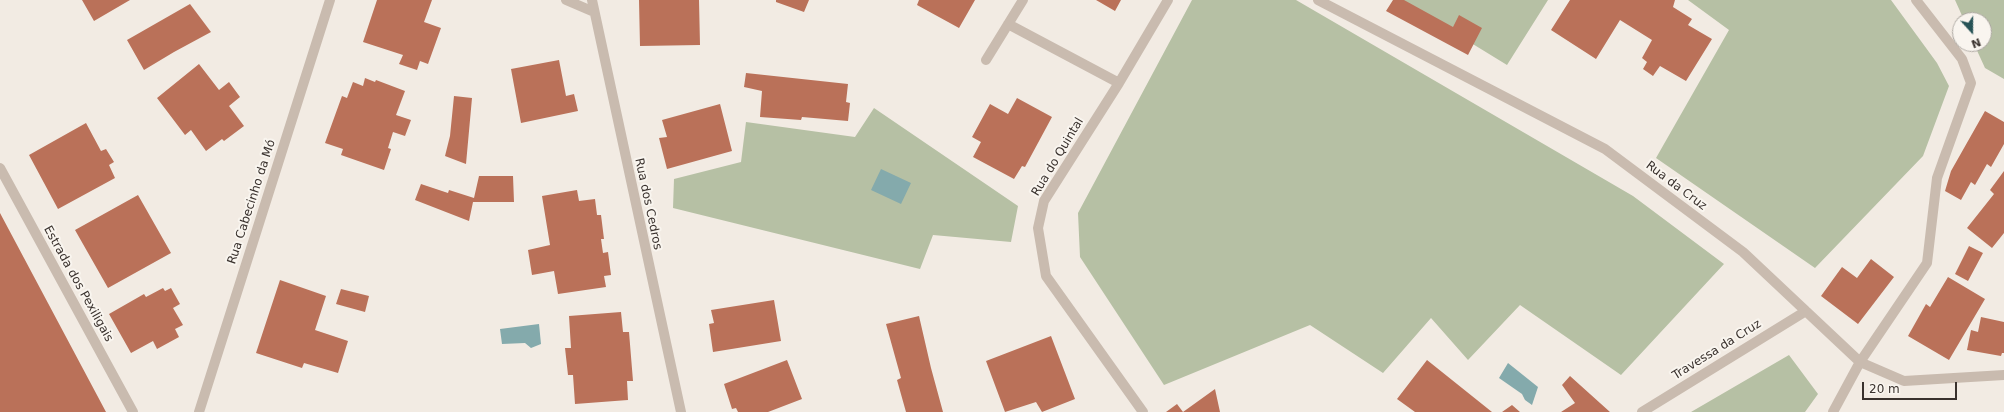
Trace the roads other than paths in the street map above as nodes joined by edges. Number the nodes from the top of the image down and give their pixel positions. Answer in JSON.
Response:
{"nodes":[{"id":1,"x":330,"y":0,"type":"edge"},
{"id":2,"x":566,"y":0,"type":"edge"},
{"id":3,"x":592,"y":0,"type":"edge"},
{"id":4,"x":1023,"y":0,"type":"edge"},
{"id":5,"x":1168,"y":0,"type":"edge"},
{"id":6,"x":1318,"y":0,"type":"edge"},
{"id":7,"x":1916,"y":0,"type":"edge"},
{"id":8,"x":594,"y":12,"type":"junction"},
{"id":9,"x":1008,"y":24,"type":"junction"},
{"id":10,"x":986,"y":60,"type":"dead end"},
{"id":11,"x":1119,"y":83,"type":"junction"},
{"id":12,"x":0,"y":168,"type":"edge"},
{"id":13,"x":1806,"y":311,"type":"junction"},
{"id":14,"x":1860,"y":362,"type":"junction"},
{"id":15,"x":2004,"y":375,"type":"edge"},
{"id":16,"x":133,"y":412,"type":"edge"},
{"id":17,"x":199,"y":412,"type":"edge"},
{"id":18,"x":681,"y":412,"type":"edge"},
{"id":19,"x":1143,"y":412,"type":"edge"},
{"id":20,"x":1642,"y":412,"type":"edge"},
{"id":21,"x":1833,"y":412,"type":"edge"}],
"edges":[{"from":1,"to":17,"type":"street","name":"Rua Cabecinho da Mó"},
{"from":2,"to":8,"type":"street"},
{"from":3,"to":8,"type":"street","name":"Rua dos Cedros"},
{"from":4,"to":9,"type":"street"},
{"from":5,"to":11,"type":"street","name":"Rua do Quintal"},
{"from":6,"to":13,"type":"street","name":"Rua da Cruz"},
{"from":7,"to":14,"type":"street"},
{"from":8,"to":18,"type":"street","name":"Rua dos Cedros"},
{"from":9,"to":10,"type":"street"},
{"from":9,"to":11,"type":"street"},
{"from":11,"to":19,"type":"street","name":"Rua do Quintal"},
{"from":12,"to":16,"type":"street","name":"Estrada dos Pexiligais"},
{"from":13,"to":14,"type":"street","name":"Rua da Cruz"},
{"from":13,"to":20,"type":"street","name":"Travessa da Cruz"},
{"from":14,"to":15,"type":"street","name":"Rua da Cruz"},
{"from":14,"to":21,"type":"street"}]}
